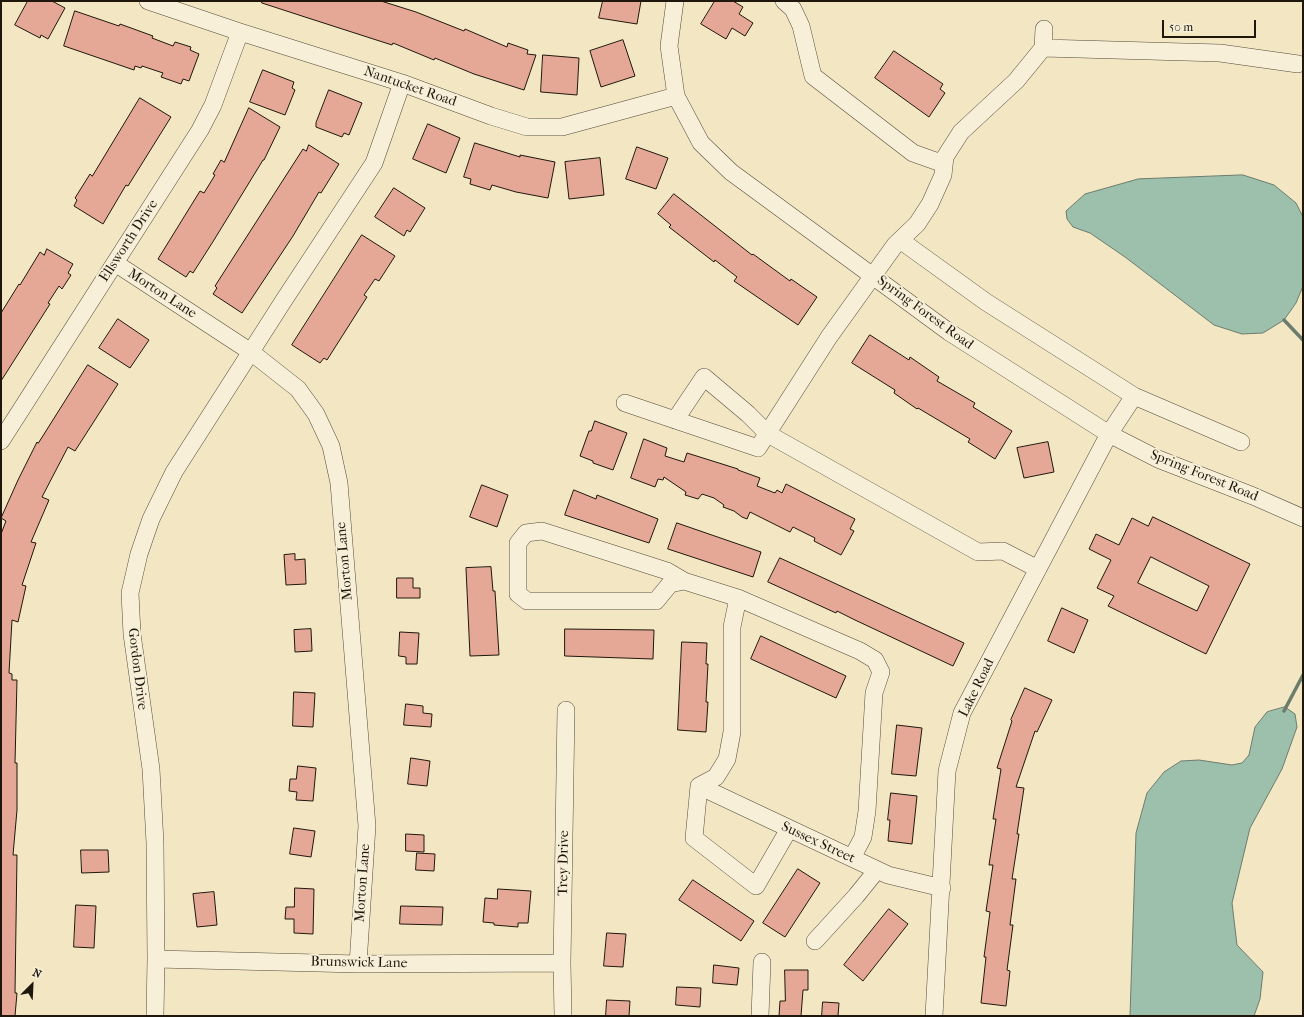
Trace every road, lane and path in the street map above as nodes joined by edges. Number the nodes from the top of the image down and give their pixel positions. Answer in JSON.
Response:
{"nodes":[{"id":1,"x":148,"y":1,"type":"edge"},
{"id":2,"x":675,"y":1,"type":"edge"},
{"id":3,"x":784,"y":1,"type":"edge"},
{"id":4,"x":1044,"y":29,"type":"dead end"},
{"id":5,"x":240,"y":32,"type":"junction"},
{"id":6,"x":1043,"y":48,"type":"junction"},
{"id":7,"x":1298,"y":64,"type":"dead end"},
{"id":8,"x":402,"y":83,"type":"junction"},
{"id":9,"x":676,"y":96,"type":"junction"},
{"id":10,"x":944,"y":164,"type":"junction"},
{"id":11,"x":900,"y":240,"type":"junction"},
{"id":12,"x":115,"y":263,"type":"junction"},
{"id":13,"x":873,"y":276,"type":"junction"},
{"id":14,"x":251,"y":352,"type":"junction"},
{"id":15,"x":1134,"y":396,"type":"junction"},
{"id":16,"x":625,"y":403,"type":"dead end"},
{"id":17,"x":675,"y":420,"type":"junction"},
{"id":18,"x":768,"y":434,"type":"junction"},
{"id":19,"x":1109,"y":434,"type":"junction"},
{"id":20,"x":1,"y":441,"type":"edge"},
{"id":21,"x":1241,"y":442,"type":"dead end"},
{"id":22,"x":1303,"y":518,"type":"edge"},
{"id":23,"x":1038,"y":568,"type":"junction"},
{"id":24,"x":684,"y":581,"type":"junction"},
{"id":25,"x":738,"y":598,"type":"junction"},
{"id":26,"x":566,"y":710,"type":"dead end"},
{"id":27,"x":698,"y":786,"type":"junction"},
{"id":28,"x":790,"y":829,"type":"junction"},
{"id":29,"x":852,"y":858,"type":"junction"},
{"id":30,"x":877,"y":870,"type":"junction"},
{"id":31,"x":942,"y":888,"type":"junction"},
{"id":32,"x":815,"y":942,"type":"dead end"},
{"id":33,"x":156,"y":959,"type":"junction"},
{"id":34,"x":762,"y":962,"type":"dead end"},
{"id":35,"x":562,"y":963,"type":"junction"},
{"id":36,"x":358,"y":964,"type":"junction"},
{"id":37,"x":155,"y":1016,"type":"edge"},
{"id":38,"x":563,"y":1016,"type":"edge"},
{"id":39,"x":760,"y":1016,"type":"edge"},
{"id":40,"x":934,"y":1016,"type":"edge"}],
"edges":[{"from":1,"to":5,"type":"street","name":"Nantucket Road"},
{"from":2,"to":9,"type":"street","name":"Spring Forest Road"},
{"from":3,"to":10,"type":"street"},
{"from":4,"to":6,"type":"street"},
{"from":5,"to":8,"type":"street","name":"Nantucket Road"},
{"from":5,"to":12,"type":"street","name":"Ellsworth Drive"},
{"from":6,"to":7,"type":"street"},
{"from":6,"to":10,"type":"street"},
{"from":8,"to":9,"type":"street","name":"Nantucket Road"},
{"from":8,"to":14,"type":"street","name":"Gordon Drive"},
{"from":9,"to":13,"type":"street","name":"Spring Forest Road"},
{"from":10,"to":11,"type":"street"},
{"from":11,"to":13,"type":"street"},
{"from":11,"to":15,"type":"street"},
{"from":12,"to":14,"type":"street","name":"Morton Lane"},
{"from":12,"to":20,"type":"street","name":"Ellsworth Drive"},
{"from":13,"to":18,"type":"street"},
{"from":13,"to":19,"type":"street","name":"Spring Forest Road"},
{"from":14,"to":33,"type":"street","name":"Gordon Drive"},
{"from":14,"to":36,"type":"street","name":"Morton Lane"},
{"from":15,"to":19,"type":"street","name":"Lake Road"},
{"from":15,"to":21,"type":"street"},
{"from":16,"to":17,"type":"street"},
{"from":17,"to":18,"type":"street"},
{"from":17,"to":18,"type":"street"},
{"from":18,"to":23,"type":"street"},
{"from":19,"to":22,"type":"street","name":"Spring Forest Road"},
{"from":19,"to":23,"type":"street","name":"Lake Road"},
{"from":23,"to":31,"type":"street","name":"Lake Road"},
{"from":24,"to":24,"type":"street"},
{"from":24,"to":25,"type":"street"},
{"from":25,"to":27,"type":"street"},
{"from":25,"to":29,"type":"street"},
{"from":26,"to":35,"type":"street","name":"Trey Drive"},
{"from":27,"to":28,"type":"street","name":"Sussex Street"},
{"from":27,"to":28,"type":"street"},
{"from":28,"to":29,"type":"street","name":"Sussex Street"},
{"from":29,"to":30,"type":"street","name":"Sussex Street"},
{"from":30,"to":31,"type":"street","name":"Sussex Street"},
{"from":30,"to":32,"type":"street"},
{"from":31,"to":40,"type":"street","name":"Lake Road"},
{"from":33,"to":36,"type":"street","name":"Brunswick Lane"},
{"from":33,"to":37,"type":"street","name":"Gordon Drive"},
{"from":34,"to":39,"type":"street"},
{"from":35,"to":36,"type":"street","name":"Brunswick Lane"},
{"from":35,"to":38,"type":"street","name":"Trey Drive"}]}
